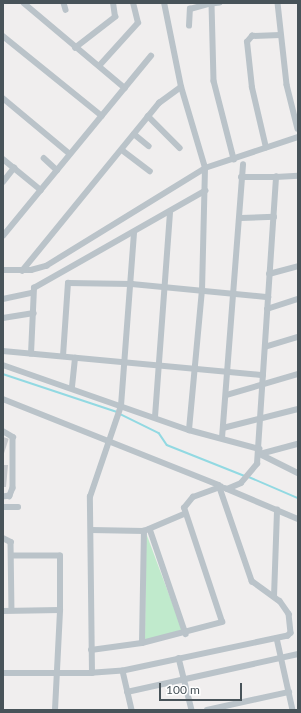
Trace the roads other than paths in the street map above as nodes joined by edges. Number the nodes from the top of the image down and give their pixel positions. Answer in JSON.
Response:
{"nodes":[{"id":1,"x":24,"y":3,"type":"edge"},
{"id":2,"x":64,"y":3,"type":"edge"},
{"id":3,"x":113,"y":3,"type":"edge"},
{"id":4,"x":134,"y":3,"type":"edge"},
{"id":5,"x":164,"y":3,"type":"edge"},
{"id":6,"x":220,"y":3,"type":"edge"},
{"id":7,"x":278,"y":3,"type":"edge"},
{"id":8,"x":212,"y":4,"type":"edge"},
{"id":9,"x":66,"y":10,"type":"dead end"},
{"id":10,"x":189,"y":26,"type":"dead end"},
{"id":11,"x":3,"y":36,"type":"edge"},
{"id":12,"x":280,"y":36,"type":"junction"},
{"id":13,"x":75,"y":48,"type":"junction"},
{"id":14,"x":151,"y":56,"type":"dead end"},
{"id":15,"x":99,"y":66,"type":"junction"},
{"id":16,"x":181,"y":87,"type":"junction"},
{"id":17,"x":125,"y":88,"type":"junction"},
{"id":18,"x":3,"y":98,"type":"edge"},
{"id":19,"x":102,"y":116,"type":"junction"},
{"id":20,"x":148,"y":116,"type":"junction"},
{"id":21,"x":298,"y":129,"type":"edge"},
{"id":22,"x":134,"y":134,"type":"junction"},
{"id":23,"x":298,"y":137,"type":"edge"},
{"id":24,"x":149,"y":146,"type":"dead end"},
{"id":25,"x":180,"y":148,"type":"dead end"},
{"id":26,"x":266,"y":148,"type":"junction"},
{"id":27,"x":122,"y":150,"type":"junction"},
{"id":28,"x":70,"y":154,"type":"junction"},
{"id":29,"x":44,"y":158,"type":"dead end"},
{"id":30,"x":3,"y":159,"type":"edge"},
{"id":31,"x":234,"y":159,"type":"junction"},
{"id":32,"x":243,"y":165,"type":"dead end"},
{"id":33,"x":14,"y":168,"type":"junction"},
{"id":34,"x":205,"y":168,"type":"junction"},
{"id":35,"x":57,"y":170,"type":"junction"},
{"id":36,"x":150,"y":171,"type":"dead end"},
{"id":37,"x":298,"y":176,"type":"edge"},
{"id":38,"x":241,"y":177,"type":"junction"},
{"id":39,"x":276,"y":177,"type":"junction"},
{"id":40,"x":3,"y":182,"type":"edge"},
{"id":41,"x":41,"y":190,"type":"junction"},
{"id":42,"x":205,"y":191,"type":"junction"},
{"id":43,"x":170,"y":214,"type":"junction"},
{"id":44,"x":274,"y":217,"type":"junction"},
{"id":45,"x":241,"y":218,"type":"junction"},
{"id":46,"x":134,"y":233,"type":"junction"},
{"id":47,"x":3,"y":236,"type":"edge"},
{"id":48,"x":298,"y":266,"type":"edge"},
{"id":49,"x":3,"y":270,"type":"edge"},
{"id":50,"x":22,"y":271,"type":"junction"},
{"id":51,"x":269,"y":274,"type":"junction"},
{"id":52,"x":132,"y":284,"type":"junction"},
{"id":53,"x":165,"y":287,"type":"junction"},
{"id":54,"x":202,"y":291,"type":"junction"},
{"id":55,"x":32,"y":293,"type":"junction"},
{"id":56,"x":235,"y":294,"type":"junction"},
{"id":57,"x":268,"y":297,"type":"junction"},
{"id":58,"x":3,"y":299,"type":"edge"},
{"id":59,"x":298,"y":299,"type":"edge"},
{"id":60,"x":267,"y":309,"type":"junction"},
{"id":61,"x":34,"y":313,"type":"junction"},
{"id":62,"x":3,"y":318,"type":"edge"},
{"id":63,"x":298,"y":337,"type":"edge"},
{"id":64,"x":265,"y":347,"type":"junction"},
{"id":65,"x":3,"y":351,"type":"edge"},
{"id":66,"x":31,"y":354,"type":"junction"},
{"id":67,"x":63,"y":356,"type":"junction"},
{"id":68,"x":75,"y":358,"type":"junction"},
{"id":69,"x":125,"y":363,"type":"junction"},
{"id":70,"x":3,"y":365,"type":"edge"},
{"id":71,"x":160,"y":366,"type":"junction"},
{"id":72,"x":194,"y":370,"type":"junction"},
{"id":73,"x":229,"y":373,"type":"junction"},
{"id":74,"x":298,"y":374,"type":"edge"},
{"id":75,"x":263,"y":375,"type":"junction"},
{"id":76,"x":263,"y":385,"type":"junction"},
{"id":77,"x":72,"y":387,"type":"junction"},
{"id":78,"x":226,"y":395,"type":"junction"},
{"id":79,"x":3,"y":399,"type":"edge"},
{"id":80,"x":121,"y":409,"type":"junction"},
{"id":81,"x":298,"y":409,"type":"edge"},
{"id":82,"x":155,"y":417,"type":"junction"},
{"id":83,"x":260,"y":420,"type":"junction"},
{"id":84,"x":223,"y":428,"type":"junction"},
{"id":85,"x":189,"y":430,"type":"junction"},
{"id":86,"x":3,"y":431,"type":"edge"},
{"id":87,"x":222,"y":438,"type":"junction"},
{"id":88,"x":109,"y":443,"type":"junction"},
{"id":89,"x":298,"y":444,"type":"edge"},
{"id":90,"x":260,"y":452,"type":"junction"},
{"id":91,"x":298,"y":473,"type":"edge"},
{"id":92,"x":222,"y":487,"type":"junction"},
{"id":93,"x":3,"y":497,"type":"edge"},
{"id":94,"x":3,"y":507,"type":"edge"},
{"id":95,"x":18,"y":507,"type":"dead end"},
{"id":96,"x":277,"y":510,"type":"junction"},
{"id":97,"x":184,"y":514,"type":"junction"},
{"id":98,"x":298,"y":519,"type":"edge"},
{"id":99,"x":92,"y":530,"type":"junction"},
{"id":100,"x":147,"y":530,"type":"junction"},
{"id":101,"x":3,"y":538,"type":"edge"},
{"id":102,"x":12,"y":556,"type":"junction"},
{"id":103,"x":274,"y":597,"type":"junction"},
{"id":104,"x":12,"y":610,"type":"junction"},
{"id":105,"x":60,"y":610,"type":"junction"},
{"id":106,"x":3,"y":611,"type":"edge"},
{"id":107,"x":186,"y":634,"type":"junction"},
{"id":108,"x":277,"y":638,"type":"junction"},
{"id":109,"x":142,"y":643,"type":"junction"},
{"id":110,"x":92,"y":650,"type":"junction"},
{"id":111,"x":298,"y":654,"type":"edge"},
{"id":112,"x":281,"y":657,"type":"junction"},
{"id":113,"x":179,"y":658,"type":"junction"},
{"id":114,"x":123,"y":671,"type":"junction"},
{"id":115,"x":57,"y":672,"type":"junction"},
{"id":116,"x":3,"y":673,"type":"edge"},
{"id":117,"x":92,"y":673,"type":"junction"},
{"id":118,"x":186,"y":679,"type":"junction"},
{"id":119,"x":127,"y":692,"type":"junction"},
{"id":120,"x":289,"y":692,"type":"junction"},
{"id":121,"x":55,"y":710,"type":"edge"},
{"id":122,"x":132,"y":710,"type":"edge"},
{"id":123,"x":192,"y":710,"type":"edge"},
{"id":124,"x":208,"y":710,"type":"edge"},
{"id":125,"x":293,"y":710,"type":"edge"}],
"edges":[{"from":1,"to":13,"type":"street"},
{"from":2,"to":9,"type":"street"},
{"from":3,"to":13,"type":"street"},
{"from":4,"to":15,"type":"street"},
{"from":5,"to":16,"type":"street"},
{"from":6,"to":8,"type":"street"},
{"from":7,"to":12,"type":"street"},
{"from":8,"to":10,"type":"street"},
{"from":8,"to":31,"type":"street"},
{"from":11,"to":19,"type":"street"},
{"from":12,"to":21,"type":"street"},
{"from":12,"to":26,"type":"street"},
{"from":13,"to":15,"type":"street"},
{"from":14,"to":17,"type":"street"},
{"from":15,"to":17,"type":"street"},
{"from":16,"to":20,"type":"street"},
{"from":16,"to":34,"type":"street"},
{"from":17,"to":19,"type":"street"},
{"from":18,"to":28,"type":"street"},
{"from":19,"to":28,"type":"street"},
{"from":20,"to":22,"type":"street"},
{"from":20,"to":25,"type":"street"},
{"from":22,"to":24,"type":"street"},
{"from":22,"to":27,"type":"street"},
{"from":23,"to":26,"type":"street"},
{"from":26,"to":31,"type":"street"},
{"from":27,"to":36,"type":"street"},
{"from":27,"to":50,"type":"street"},
{"from":28,"to":35,"type":"street"},
{"from":29,"to":35,"type":"street"},
{"from":30,"to":33,"type":"street"},
{"from":31,"to":34,"type":"street"},
{"from":32,"to":38,"type":"street"},
{"from":33,"to":40,"type":"street"},
{"from":33,"to":41,"type":"street"},
{"from":34,"to":42,"type":"street"},
{"from":34,"to":50,"type":"street"},
{"from":35,"to":41,"type":"street"},
{"from":37,"to":39,"type":"street"},
{"from":38,"to":39,"type":"street"},
{"from":38,"to":45,"type":"street"},
{"from":39,"to":44,"type":"street"},
{"from":41,"to":47,"type":"street"},
{"from":42,"to":43,"type":"street"},
{"from":42,"to":54,"type":"street"},
{"from":43,"to":46,"type":"street"},
{"from":43,"to":53,"type":"street"},
{"from":44,"to":45,"type":"street"},
{"from":44,"to":51,"type":"street"},
{"from":45,"to":56,"type":"street"},
{"from":46,"to":52,"type":"street"},
{"from":46,"to":55,"type":"street"},
{"from":48,"to":51,"type":"street"},
{"from":49,"to":50,"type":"street"},
{"from":51,"to":57,"type":"street"},
{"from":52,"to":53,"type":"street"},
{"from":52,"to":67,"type":"street"},
{"from":52,"to":69,"type":"street"},
{"from":53,"to":54,"type":"street"},
{"from":53,"to":71,"type":"street"},
{"from":54,"to":56,"type":"street"},
{"from":54,"to":72,"type":"street"},
{"from":55,"to":58,"type":"street"},
{"from":55,"to":61,"type":"street"},
{"from":56,"to":57,"type":"street"},
{"from":56,"to":73,"type":"street"},
{"from":57,"to":60,"type":"street"},
{"from":59,"to":60,"type":"street"},
{"from":60,"to":64,"type":"street"},
{"from":61,"to":62,"type":"street"},
{"from":61,"to":66,"type":"street"},
{"from":63,"to":64,"type":"street"},
{"from":64,"to":75,"type":"street"},
{"from":65,"to":66,"type":"street"},
{"from":66,"to":67,"type":"street"},
{"from":67,"to":68,"type":"street"},
{"from":68,"to":69,"type":"street"},
{"from":68,"to":77,"type":"street"},
{"from":69,"to":71,"type":"street"},
{"from":69,"to":80,"type":"street"},
{"from":70,"to":77,"type":"street"},
{"from":71,"to":72,"type":"street"},
{"from":71,"to":82,"type":"street"},
{"from":72,"to":73,"type":"street"},
{"from":72,"to":85,"type":"street"},
{"from":73,"to":75,"type":"street"},
{"from":73,"to":78,"type":"street"},
{"from":74,"to":76,"type":"street"},
{"from":75,"to":76,"type":"street"},
{"from":76,"to":78,"type":"street"},
{"from":76,"to":83,"type":"street"},
{"from":77,"to":80,"type":"street"},
{"from":78,"to":84,"type":"street"},
{"from":79,"to":88,"type":"street"},
{"from":80,"to":82,"type":"street"},
{"from":80,"to":88,"type":"street"},
{"from":81,"to":83,"type":"street"},
{"from":82,"to":85,"type":"street"},
{"from":83,"to":84,"type":"street"},
{"from":83,"to":90,"type":"street"},
{"from":84,"to":87,"type":"street"},
{"from":85,"to":87,"type":"street"},
{"from":86,"to":93,"type":"street"},
{"from":87,"to":90,"type":"street"},
{"from":88,"to":92,"type":"street"},
{"from":88,"to":99,"type":"street"},
{"from":89,"to":90,"type":"street"},
{"from":90,"to":91,"type":"street"},
{"from":90,"to":92,"type":"street"},
{"from":92,"to":96,"type":"street"},
{"from":92,"to":97,"type":"street"},
{"from":92,"to":103,"type":"street"},
{"from":94,"to":95,"type":"street"},
{"from":96,"to":98,"type":"street"},
{"from":96,"to":103,"type":"street"},
{"from":97,"to":100,"type":"street"},
{"from":97,"to":107,"type":"street"},
{"from":99,"to":100,"type":"street"},
{"from":99,"to":110,"type":"street"},
{"from":100,"to":107,"type":"street"},
{"from":100,"to":109,"type":"street"},
{"from":101,"to":102,"type":"street"},
{"from":102,"to":104,"type":"street"},
{"from":102,"to":105,"type":"street"},
{"from":103,"to":108,"type":"street"},
{"from":104,"to":105,"type":"street"},
{"from":104,"to":106,"type":"street"},
{"from":105,"to":115,"type":"street"},
{"from":107,"to":109,"type":"street"},
{"from":108,"to":112,"type":"street"},
{"from":108,"to":113,"type":"street"},
{"from":109,"to":110,"type":"street"},
{"from":110,"to":117,"type":"street"},
{"from":111,"to":112,"type":"street"},
{"from":112,"to":118,"type":"street"},
{"from":112,"to":120,"type":"street"},
{"from":113,"to":114,"type":"street"},
{"from":113,"to":118,"type":"street"},
{"from":114,"to":117,"type":"street"},
{"from":114,"to":119,"type":"street"},
{"from":115,"to":116,"type":"street"},
{"from":115,"to":117,"type":"street"},
{"from":115,"to":121,"type":"street"},
{"from":118,"to":119,"type":"street"},
{"from":118,"to":123,"type":"street"},
{"from":119,"to":122,"type":"street"},
{"from":120,"to":124,"type":"street"},
{"from":120,"to":125,"type":"street"}]}
